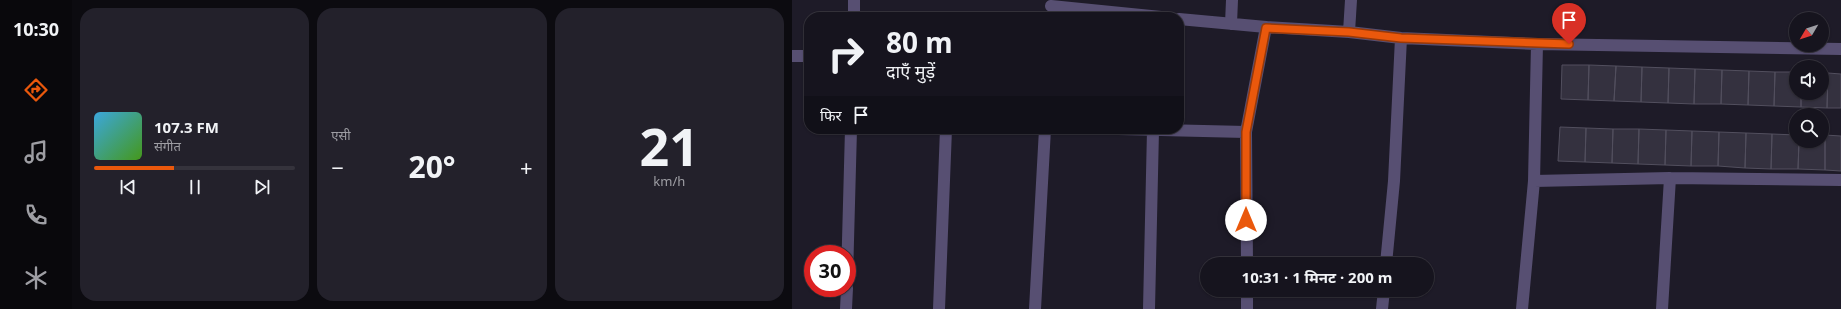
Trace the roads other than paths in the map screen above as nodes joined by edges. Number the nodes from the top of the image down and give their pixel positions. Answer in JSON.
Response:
{"nodes":[{"id":1,"x":854,"y":0,"type":"edge"},
{"id":2,"x":1232,"y":0,"type":"edge"},
{"id":3,"x":1350,"y":0,"type":"edge"},
{"id":4,"x":1051,"y":8,"type":"edge"},
{"id":5,"x":854,"y":12,"type":"edge"},
{"id":6,"x":1100,"y":12,"type":"edge"},
{"id":7,"x":1184,"y":19,"type":"edge"},
{"id":8,"x":1231,"y":24,"type":"junction"},
{"id":9,"x":1266,"y":28,"type":"junction"},
{"id":10,"x":1349,"y":32,"type":"junction"},
{"id":11,"x":1401,"y":38,"type":"junction"},
{"id":12,"x":1537,"y":44,"type":"junction"},
{"id":13,"x":1841,"y":49,"type":"edge"},
{"id":14,"x":792,"y":56,"type":"edge"},
{"id":15,"x":804,"y":56,"type":"edge"},
{"id":16,"x":1184,"y":131,"type":"edge"},
{"id":17,"x":1246,"y":132,"type":"junction"},
{"id":18,"x":851,"y":134,"type":"edge"},
{"id":19,"x":946,"y":134,"type":"edge"},
{"id":20,"x":1045,"y":134,"type":"edge"},
{"id":21,"x":1153,"y":134,"type":"edge"},
{"id":22,"x":1670,"y":178,"type":"junction"},
{"id":23,"x":1841,"y":180,"type":"edge"},
{"id":24,"x":1534,"y":181,"type":"junction"},
{"id":25,"x":848,"y":245,"type":"edge"},
{"id":26,"x":1247,"y":257,"type":"edge"},
{"id":27,"x":1387,"y":257,"type":"edge"},
{"id":28,"x":847,"y":297,"type":"edge"},
{"id":29,"x":1247,"y":297,"type":"edge"},
{"id":30,"x":1383,"y":297,"type":"edge"},
{"id":31,"x":846,"y":309,"type":"edge"},
{"id":32,"x":939,"y":309,"type":"edge"},
{"id":33,"x":1034,"y":309,"type":"edge"},
{"id":34,"x":1149,"y":309,"type":"edge"},
{"id":35,"x":1247,"y":309,"type":"edge"},
{"id":36,"x":1382,"y":309,"type":"edge"},
{"id":37,"x":1522,"y":309,"type":"edge"},
{"id":38,"x":1662,"y":309,"type":"edge"}],
"edges":[{"from":1,"to":5,"type":"street"},
{"from":2,"to":8,"type":"street"},
{"from":3,"to":10,"type":"street"},
{"from":4,"to":6,"type":"street"},
{"from":7,"to":8,"type":"street"},
{"from":8,"to":9,"type":"street"},
{"from":9,"to":10,"type":"street"},
{"from":9,"to":17,"type":"street"},
{"from":10,"to":11,"type":"street"},
{"from":11,"to":12,"type":"street"},
{"from":11,"to":27,"type":"street"},
{"from":12,"to":13,"type":"street"},
{"from":12,"to":24,"type":"street"},
{"from":14,"to":15,"type":"street"},
{"from":16,"to":17,"type":"street"},
{"from":17,"to":26,"type":"street"},
{"from":18,"to":25,"type":"street"},
{"from":19,"to":32,"type":"street"},
{"from":20,"to":33,"type":"street"},
{"from":21,"to":34,"type":"street"},
{"from":22,"to":23,"type":"street"},
{"from":22,"to":24,"type":"street"},
{"from":22,"to":38,"type":"street"},
{"from":24,"to":37,"type":"street"},
{"from":28,"to":31,"type":"street"},
{"from":29,"to":35,"type":"street"},
{"from":30,"to":36,"type":"street"}]}
